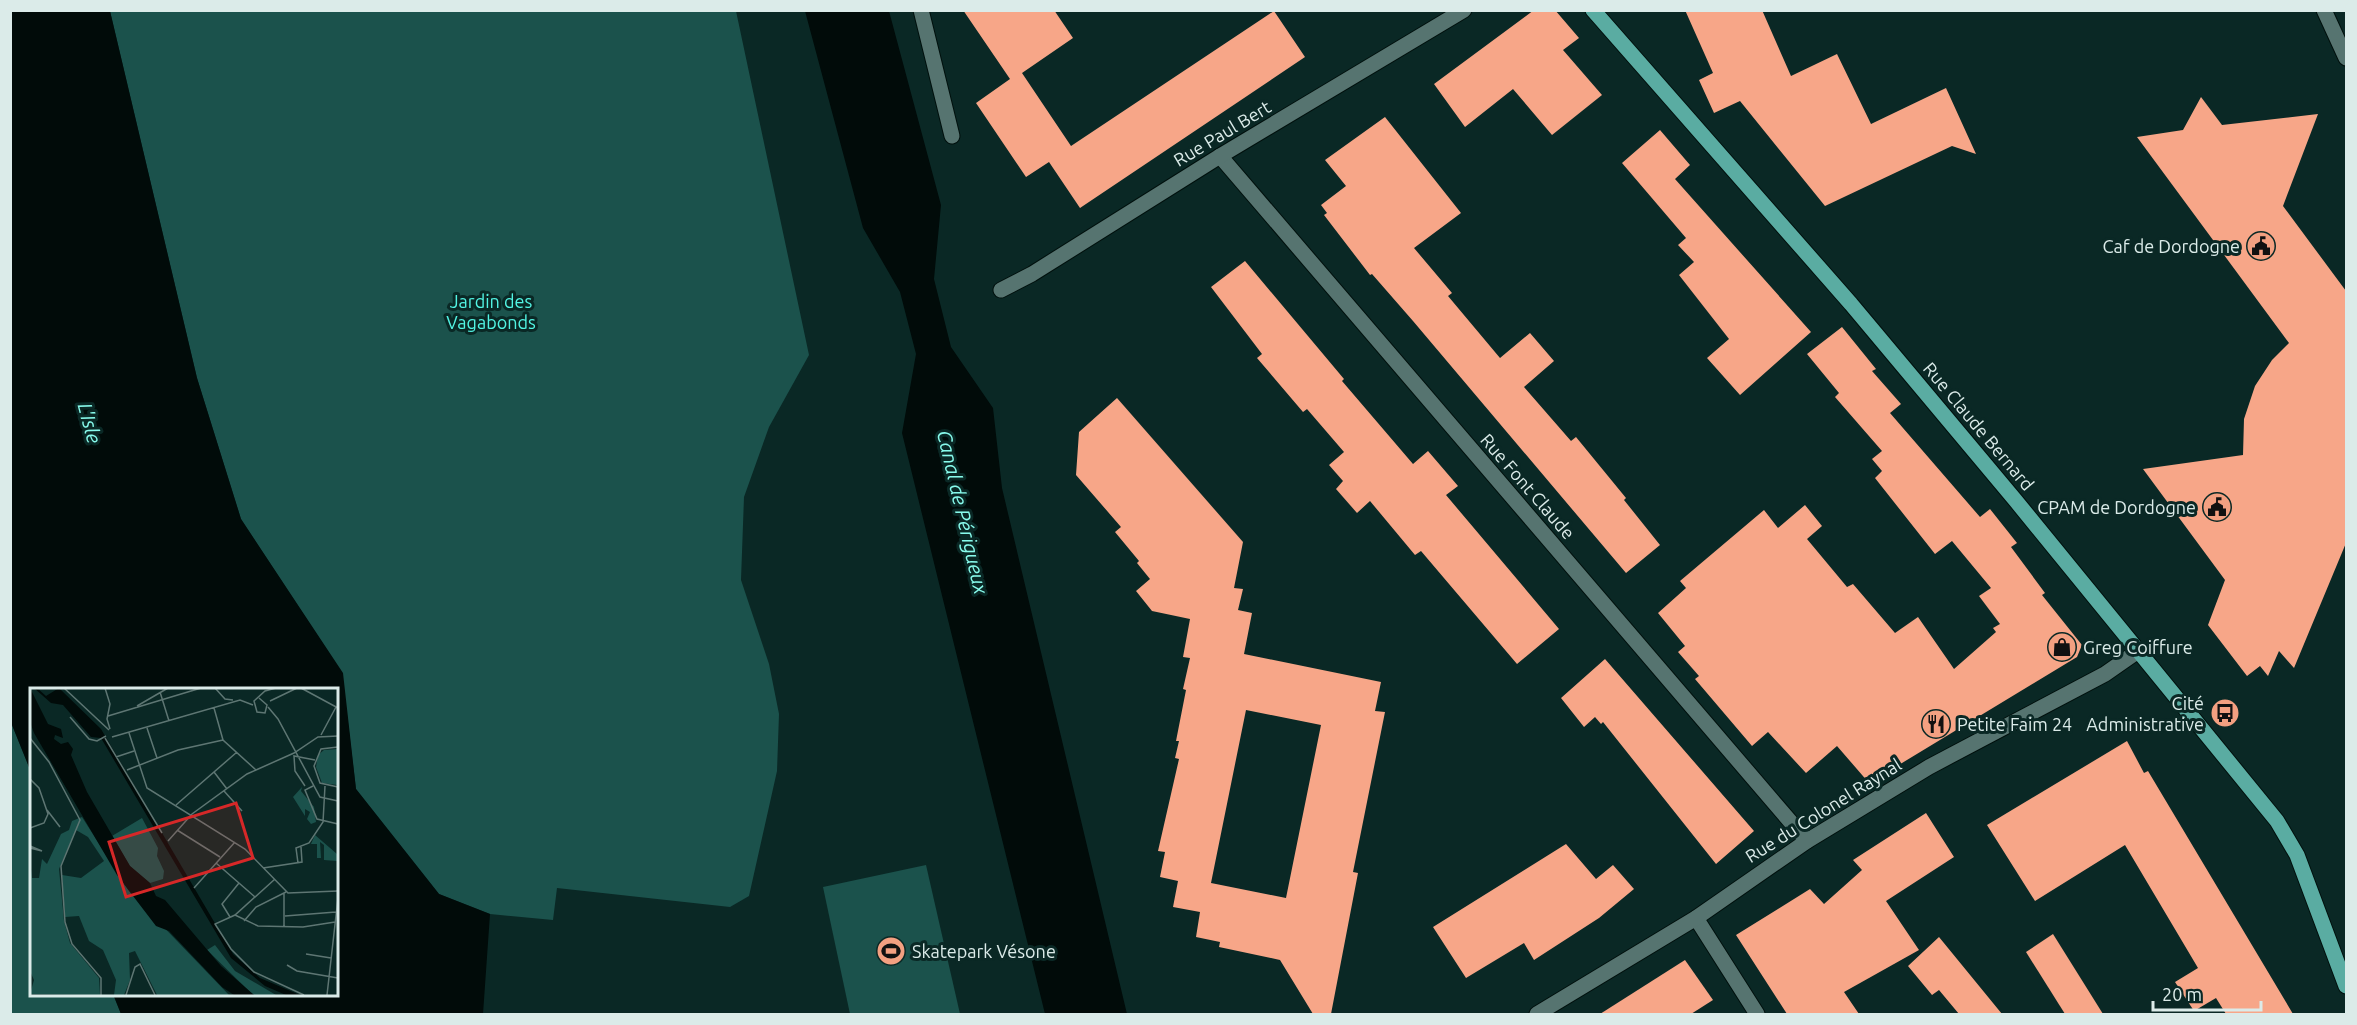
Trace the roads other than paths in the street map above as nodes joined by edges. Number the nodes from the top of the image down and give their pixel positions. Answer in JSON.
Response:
{"nodes":[{"id":1,"x":921,"y":10,"type":"edge"},
{"id":2,"x":1464,"y":10,"type":"edge"},
{"id":3,"x":1593,"y":10,"type":"edge"},
{"id":4,"x":2324,"y":10,"type":"edge"},
{"id":5,"x":2346,"y":58,"type":"edge"},
{"id":6,"x":952,"y":136,"type":"dead end"},
{"id":7,"x":1220,"y":156,"type":"junction"},
{"id":8,"x":1001,"y":291,"type":"dead end"},
{"id":9,"x":2138,"y":651,"type":"junction"},
{"id":10,"x":1807,"y":841,"type":"junction"},
{"id":11,"x":1696,"y":918,"type":"junction"},
{"id":12,"x":2346,"y":986,"type":"edge"},
{"id":13,"x":1537,"y":1014,"type":"edge"},
{"id":14,"x":1757,"y":1014,"type":"edge"}],
"edges":[{"from":1,"to":6,"type":"street"},
{"from":2,"to":7,"type":"street","name":"Rue Paul Bert"},
{"from":3,"to":9,"type":"main road","name":"Rue Claude Bernard"},
{"from":4,"to":5,"type":"street"},
{"from":7,"to":8,"type":"street","name":"Rue Paul Bert"},
{"from":7,"to":10,"type":"street","name":"Rue Font Claude"},
{"from":9,"to":10,"type":"street","name":"Rue du Colonel Raynal"},
{"from":9,"to":12,"type":"main road","name":"Rue Claude Bernard"},
{"from":10,"to":11,"type":"street","name":"Rue du Colonel Raynal"},
{"from":11,"to":13,"type":"street","name":"Rue du Colonel Raynal"},
{"from":11,"to":14,"type":"street"}]}
